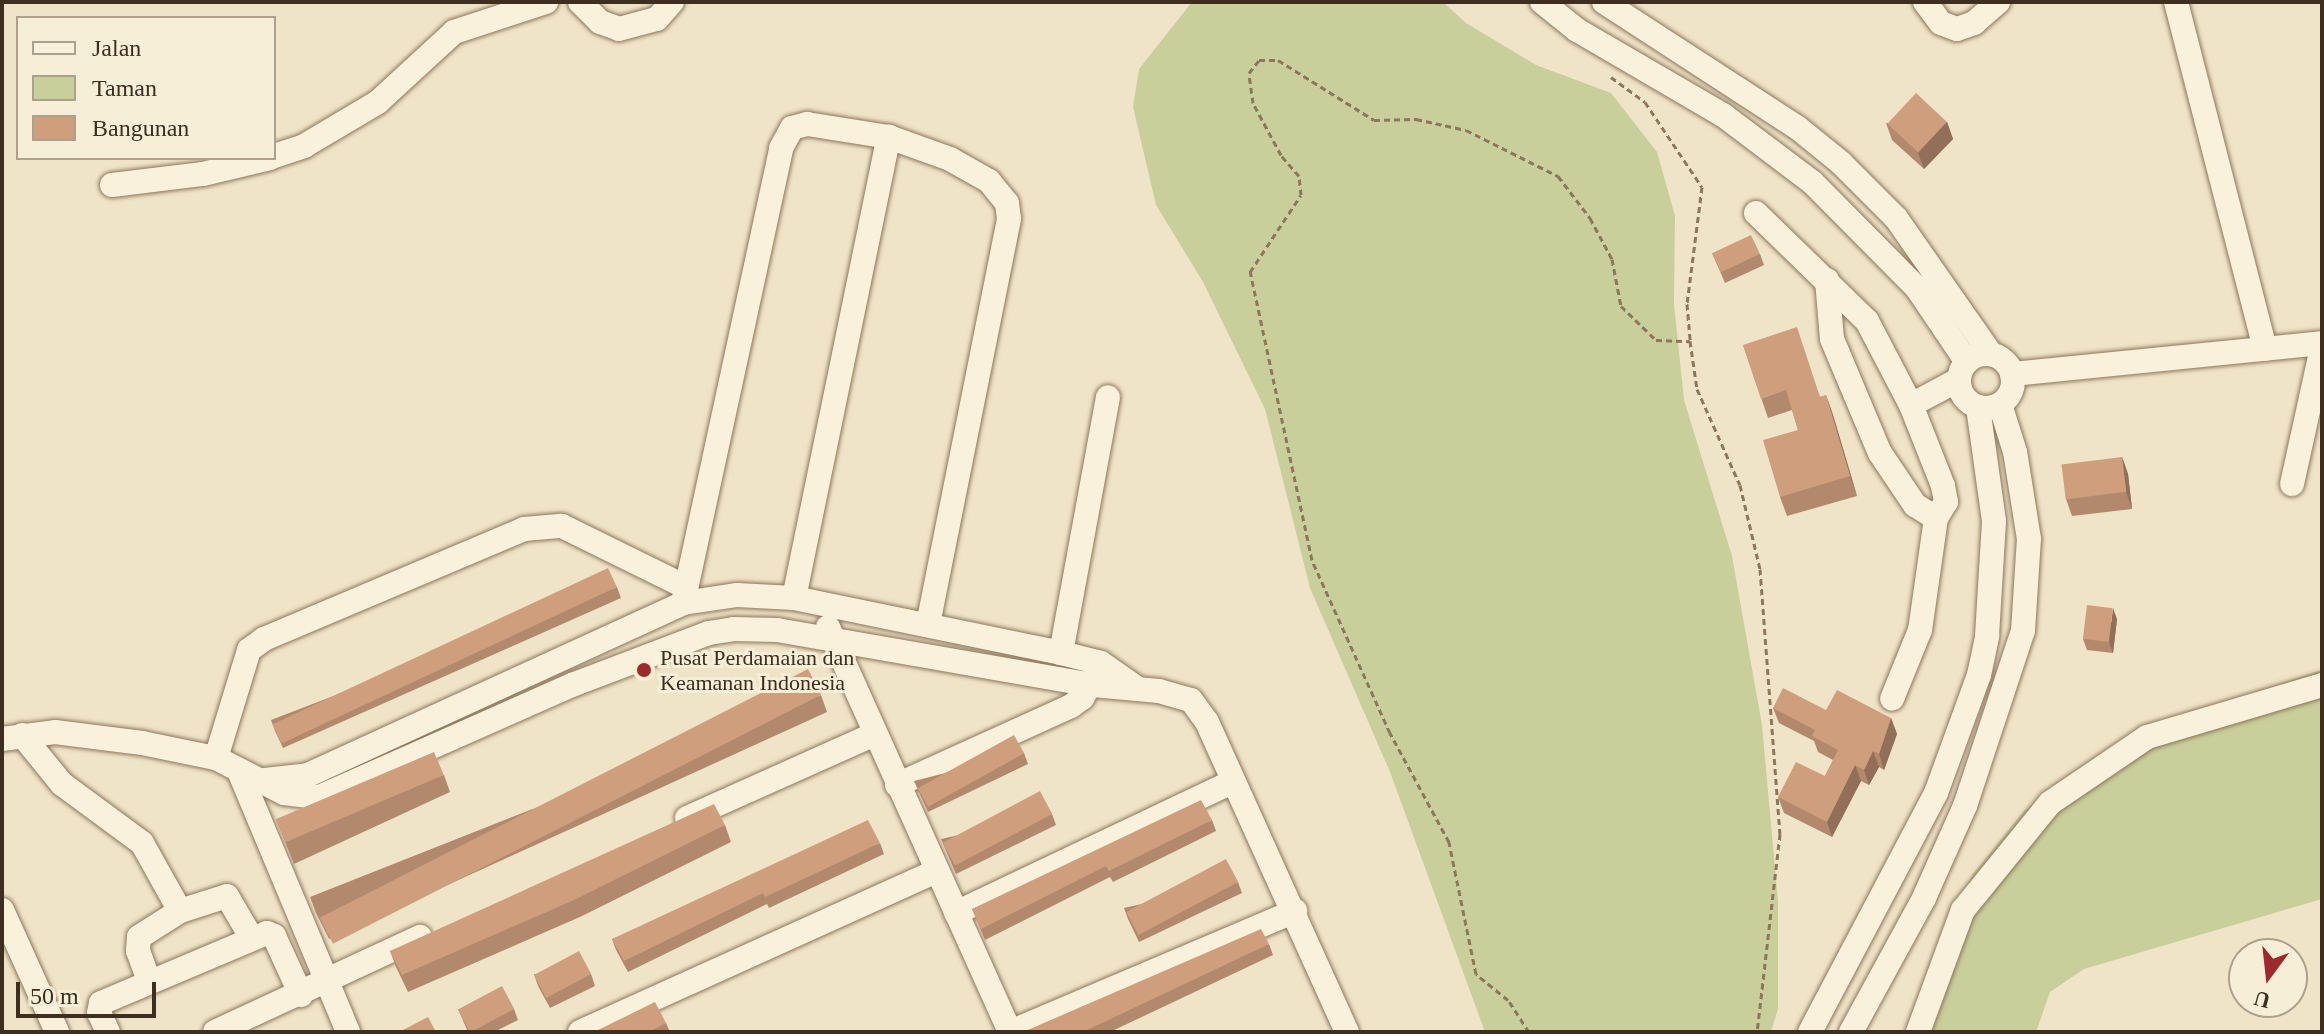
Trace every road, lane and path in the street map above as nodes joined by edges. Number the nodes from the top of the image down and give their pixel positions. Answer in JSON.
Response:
{"nodes":[{"id":1,"x":546,"y":2,"type":"edge"},
{"id":2,"x":580,"y":2,"type":"edge"},
{"id":3,"x":672,"y":2,"type":"edge"},
{"id":4,"x":1542,"y":2,"type":"edge"},
{"id":5,"x":1604,"y":2,"type":"edge"},
{"id":6,"x":1925,"y":2,"type":"edge"},
{"id":7,"x":1998,"y":2,"type":"edge"},
{"id":8,"x":2176,"y":2,"type":"edge"},
{"id":9,"x":1610,"y":75,"type":"dead end"},
{"id":10,"x":889,"y":137,"type":"junction"},
{"id":11,"x":276,"y":156,"type":"edge"},
{"id":12,"x":260,"y":160,"type":"edge"},
{"id":13,"x":112,"y":185,"type":"dead end"},
{"id":14,"x":1756,"y":213,"type":"dead end"},
{"id":15,"x":1827,"y":280,"type":"junction"},
{"id":16,"x":1690,"y":341,"type":"junction"},
{"id":17,"x":2322,"y":346,"type":"edge"},
{"id":18,"x":2265,"y":349,"type":"junction"},
{"id":19,"x":1991,"y":354,"type":"junction"},
{"id":20,"x":1963,"y":371,"type":"junction"},
{"id":21,"x":2012,"y":374,"type":"junction"},
{"id":22,"x":1108,"y":397,"type":"dead end"},
{"id":23,"x":1911,"y":405,"type":"junction"},
{"id":24,"x":1989,"y":405,"type":"junction"},
{"id":25,"x":2292,"y":484,"type":"dead end"},
{"id":26,"x":1936,"y":518,"type":"junction"},
{"id":27,"x":685,"y":595,"type":"junction"},
{"id":28,"x":794,"y":598,"type":"junction"},
{"id":29,"x":822,"y":606,"type":"junction"},
{"id":30,"x":928,"y":625,"type":"junction"},
{"id":31,"x":832,"y":639,"type":"junction"},
{"id":32,"x":1061,"y":653,"type":"junction"},
{"id":33,"x":1097,"y":674,"type":"junction"},
{"id":34,"x":2322,"y":685,"type":"edge"},
{"id":35,"x":1892,"y":699,"type":"dead end"},
{"id":36,"x":875,"y":734,"type":"junction"},
{"id":37,"x":12,"y":737,"type":"edge"},
{"id":38,"x":216,"y":758,"type":"junction"},
{"id":39,"x":249,"y":776,"type":"junction"},
{"id":40,"x":1232,"y":782,"type":"junction"},
{"id":41,"x":897,"y":785,"type":"junction"},
{"id":42,"x":1936,"y":793,"type":"junction"},
{"id":43,"x":1965,"y":806,"type":"junction"},
{"id":44,"x":659,"y":831,"type":"edge"},
{"id":45,"x":934,"y":872,"type":"junction"},
{"id":46,"x":2,"y":910,"type":"edge"},
{"id":47,"x":180,"y":911,"type":"junction"},
{"id":48,"x":1295,"y":911,"type":"junction"},
{"id":49,"x":956,"y":913,"type":"junction"},
{"id":50,"x":443,"y":927,"type":"edge"},
{"id":51,"x":251,"y":937,"type":"junction"},
{"id":52,"x":328,"y":979,"type":"junction"},
{"id":53,"x":149,"y":981,"type":"junction"},
{"id":54,"x":301,"y":995,"type":"junction"},
{"id":55,"x":226,"y":1029,"type":"edge"},
{"id":56,"x":57,"y":1032,"type":"edge"},
{"id":57,"x":108,"y":1032,"type":"edge"},
{"id":58,"x":348,"y":1032,"type":"edge"},
{"id":59,"x":580,"y":1032,"type":"edge"},
{"id":60,"x":1347,"y":1032,"type":"edge"},
{"id":61,"x":1529,"y":1032,"type":"edge"},
{"id":62,"x":1757,"y":1032,"type":"edge"},
{"id":63,"x":1810,"y":1032,"type":"edge"},
{"id":64,"x":1851,"y":1032,"type":"edge"},
{"id":65,"x":1918,"y":1032,"type":"edge"}],
"edges":[{"from":1,"to":11,"type":"street"},
{"from":2,"to":3,"type":"street"},
{"from":4,"to":20,"type":"street"},
{"from":5,"to":19,"type":"street"},
{"from":6,"to":7,"type":"street"},
{"from":8,"to":18,"type":"street"},
{"from":9,"to":16,"type":"path"},
{"from":10,"to":27,"type":"street"},
{"from":10,"to":28,"type":"street"},
{"from":10,"to":30,"type":"street"},
{"from":12,"to":13,"type":"street"},
{"from":14,"to":15,"type":"street"},
{"from":15,"to":23,"type":"street"},
{"from":15,"to":26,"type":"street"},
{"from":16,"to":61,"type":"path"},
{"from":16,"to":62,"type":"path"},
{"from":17,"to":18,"type":"street"},
{"from":17,"to":25,"type":"street"},
{"from":18,"to":21,"type":"street"},
{"from":19,"to":20,"type":"street"},
{"from":19,"to":21,"type":"street"},
{"from":20,"to":23,"type":"street"},
{"from":20,"to":24,"type":"street"},
{"from":21,"to":24,"type":"street"},
{"from":22,"to":32,"type":"street"},
{"from":23,"to":26,"type":"street"},
{"from":24,"to":42,"type":"street"},
{"from":24,"to":43,"type":"street"},
{"from":26,"to":35,"type":"street"},
{"from":27,"to":28,"type":"street"},
{"from":27,"to":38,"type":"street"},
{"from":27,"to":39,"type":"street"},
{"from":28,"to":29,"type":"street"},
{"from":29,"to":30,"type":"street"},
{"from":29,"to":31,"type":"street"},
{"from":30,"to":32,"type":"street"},
{"from":31,"to":33,"type":"street"},
{"from":31,"to":36,"type":"street"},
{"from":31,"to":39,"type":"street"},
{"from":32,"to":33,"type":"street"},
{"from":33,"to":40,"type":"street"},
{"from":33,"to":41,"type":"street"},
{"from":34,"to":65,"type":"street"},
{"from":36,"to":41,"type":"street"},
{"from":36,"to":44,"type":"street"},
{"from":37,"to":38,"type":"street"},
{"from":37,"to":47,"type":"street"},
{"from":38,"to":39,"type":"street"},
{"from":39,"to":52,"type":"street"},
{"from":40,"to":48,"type":"street"},
{"from":40,"to":49,"type":"street"},
{"from":41,"to":45,"type":"street"},
{"from":42,"to":43,"type":"street"},
{"from":42,"to":63,"type":"street"},
{"from":43,"to":64,"type":"street"},
{"from":45,"to":49,"type":"street"},
{"from":45,"to":59,"type":"street"},
{"from":46,"to":56,"type":"street"},
{"from":47,"to":51,"type":"street"},
{"from":47,"to":53,"type":"street"},
{"from":48,"to":49,"type":"street"},
{"from":48,"to":60,"type":"street"},
{"from":50,"to":52,"type":"street"},
{"from":51,"to":53,"type":"street"},
{"from":51,"to":54,"type":"street"},
{"from":52,"to":54,"type":"street"},
{"from":52,"to":58,"type":"street"},
{"from":53,"to":57,"type":"street"},
{"from":54,"to":55,"type":"street"}]}
